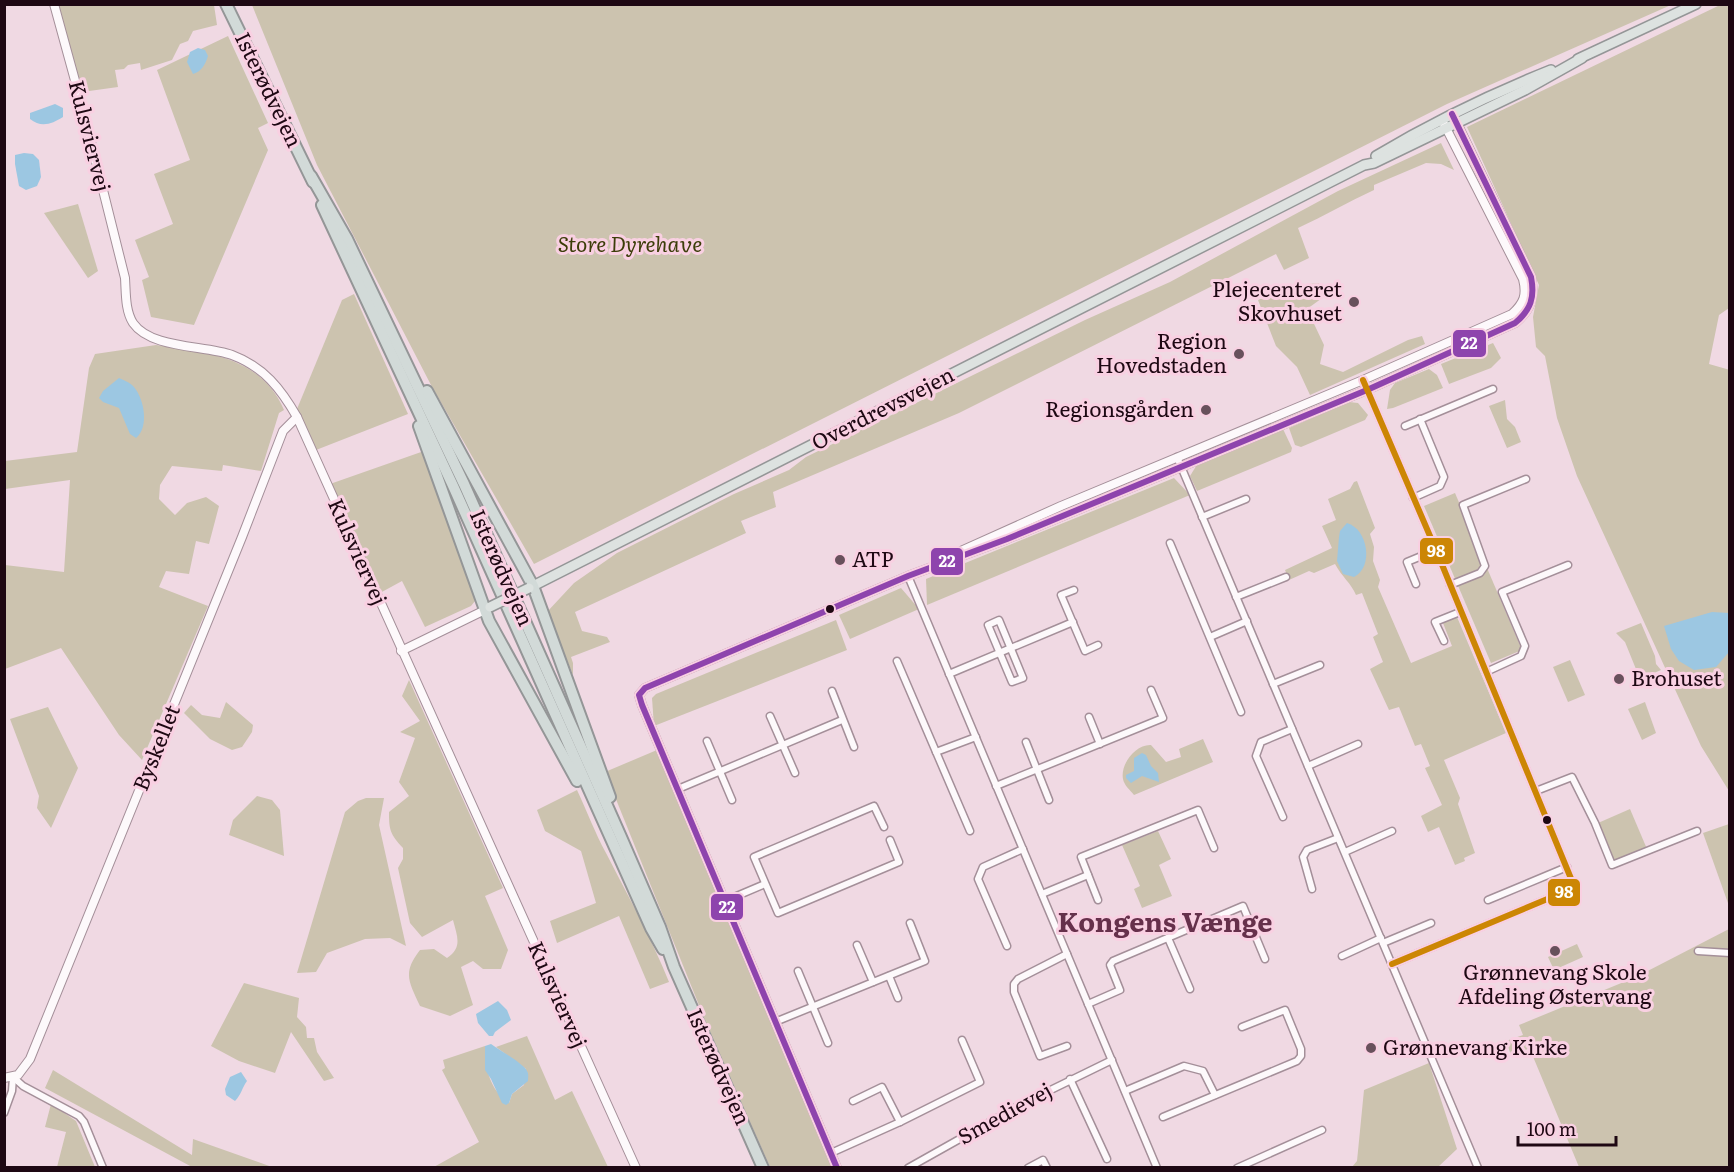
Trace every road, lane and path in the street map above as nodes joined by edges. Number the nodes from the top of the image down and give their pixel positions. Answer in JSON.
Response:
{"nodes":[{"id":1,"x":54,"y":4,"type":"edge"},
{"id":2,"x":226,"y":4,"type":"edge"},
{"id":3,"x":1696,"y":4,"type":"edge"},
{"id":4,"x":1582,"y":58,"type":"junction"},
{"id":5,"x":1452,"y":114,"type":"junction"},
{"id":6,"x":1444,"y":124,"type":"junction"},
{"id":7,"x":1457,"y":124,"type":"junction"},
{"id":8,"x":311,"y":176,"type":"junction"},
{"id":9,"x":409,"y":368,"type":"junction"},
{"id":10,"x":1363,"y":380,"type":"junction"},
{"id":11,"x":1493,"y":389,"type":"dead end"},
{"id":12,"x":1367,"y":390,"type":"junction"},
{"id":13,"x":416,"y":407,"type":"junction"},
{"id":14,"x":297,"y":417,"type":"junction"},
{"id":15,"x":1420,"y":419,"type":"junction"},
{"id":16,"x":1405,"y":426,"type":"dead end"},
{"id":17,"x":1177,"y":457,"type":"junction"},
{"id":18,"x":1181,"y":467,"type":"junction"},
{"id":19,"x":1526,"y":480,"type":"dead end"},
{"id":20,"x":1413,"y":498,"type":"junction"},
{"id":21,"x":1245,"y":499,"type":"dead end"},
{"id":22,"x":1202,"y":517,"type":"junction"},
{"id":23,"x":1170,"y":543,"type":"dead end"},
{"id":24,"x":1436,"y":550,"type":"junction"},
{"id":25,"x":1569,"y":565,"type":"dead end"},
{"id":26,"x":918,"y":572,"type":"junction"},
{"id":27,"x":908,"y":576,"type":"junction"},
{"id":28,"x":1286,"y":577,"type":"dead end"},
{"id":29,"x":1416,"y":584,"type":"dead end"},
{"id":30,"x":1450,"y":585,"type":"junction"},
{"id":31,"x":531,"y":587,"type":"junction"},
{"id":32,"x":1074,"y":590,"type":"dead end"},
{"id":33,"x":1236,"y":597,"type":"junction"},
{"id":34,"x":488,"y":608,"type":"junction"},
{"id":35,"x":1460,"y":612,"type":"junction"},
{"id":36,"x":1247,"y":621,"type":"junction"},
{"id":37,"x":1073,"y":622,"type":"junction"},
{"id":38,"x":1210,"y":637,"type":"junction"},
{"id":39,"x":1444,"y":641,"type":"dead end"},
{"id":40,"x":1098,"y":645,"type":"dead end"},
{"id":41,"x":1011,"y":648,"type":"junction"},
{"id":42,"x":401,"y":651,"type":"junction"},
{"id":43,"x":1000,"y":653,"type":"junction"},
{"id":44,"x":897,"y":661,"type":"dead end"},
{"id":45,"x":1320,"y":665,"type":"dead end"},
{"id":46,"x":1486,"y":672,"type":"junction"},
{"id":47,"x":949,"y":674,"type":"junction"},
{"id":48,"x":1273,"y":684,"type":"junction"},
{"id":49,"x":1151,"y":690,"type":"dead end"},
{"id":50,"x":832,"y":691,"type":"dead end"},
{"id":51,"x":1241,"y":712,"type":"dead end"},
{"id":52,"x":770,"y":716,"type":"dead end"},
{"id":53,"x":1089,"y":717,"type":"dead end"},
{"id":54,"x":842,"y":720,"type":"junction"},
{"id":55,"x":1292,"y":729,"type":"junction"},
{"id":56,"x":976,"y":737,"type":"junction"},
{"id":57,"x":707,"y":741,"type":"dead end"},
{"id":58,"x":1026,"y":742,"type":"dead end"},
{"id":59,"x":1100,"y":744,"type":"junction"},
{"id":60,"x":1358,"y":744,"type":"dead end"},
{"id":61,"x":782,"y":745,"type":"junction"},
{"id":62,"x":854,"y":747,"type":"dead end"},
{"id":63,"x":936,"y":752,"type":"junction"},
{"id":64,"x":1308,"y":766,"type":"junction"},
{"id":65,"x":1037,"y":769,"type":"junction"},
{"id":66,"x":719,"y":771,"type":"junction"},
{"id":67,"x":795,"y":773,"type":"dead end"},
{"id":68,"x":996,"y":786,"type":"junction"},
{"id":69,"x":678,"y":789,"type":"junction"},
{"id":70,"x":1536,"y":791,"type":"junction"},
{"id":71,"x":732,"y":800,"type":"dead end"},
{"id":72,"x":1049,"y":800,"type":"dead end"},
{"id":73,"x":1283,"y":817,"type":"dead end"},
{"id":74,"x":884,"y":827,"type":"dead end"},
{"id":75,"x":970,"y":831,"type":"dead end"},
{"id":76,"x":1392,"y":831,"type":"dead end"},
{"id":77,"x":1697,"y":831,"type":"dead end"},
{"id":78,"x":609,"y":835,"type":"junction"},
{"id":79,"x":621,"y":837,"type":"junction"},
{"id":80,"x":1338,"y":838,"type":"junction"},
{"id":81,"x":890,"y":840,"type":"dead end"},
{"id":82,"x":1214,"y":848,"type":"dead end"},
{"id":83,"x":1023,"y":849,"type":"junction"},
{"id":84,"x":1345,"y":852,"type":"junction"},
{"id":85,"x":1567,"y":867,"type":"junction"},
{"id":86,"x":1088,"y":875,"type":"junction"},
{"id":87,"x":765,"y":884,"type":"junction"},
{"id":88,"x":1312,"y":889,"type":"dead end"},
{"id":89,"x":1042,"y":894,"type":"junction"},
{"id":90,"x":1098,"y":900,"type":"dead end"},
{"id":91,"x":1488,"y":900,"type":"dead end"},
{"id":92,"x":725,"y":901,"type":"junction"},
{"id":93,"x":910,"y":923,"type":"dead end"},
{"id":94,"x":1431,"y":923,"type":"dead end"},
{"id":95,"x":1168,"y":938,"type":"junction"},
{"id":96,"x":1382,"y":940,"type":"junction"},
{"id":97,"x":857,"y":945,"type":"dead end"},
{"id":98,"x":1007,"y":946,"type":"dead end"},
{"id":99,"x":1698,"y":951,"type":"dead end"},
{"id":100,"x":1730,"y":953,"type":"edge"},
{"id":101,"x":1067,"y":954,"type":"junction"},
{"id":102,"x":1342,"y":956,"type":"dead end"},
{"id":103,"x":1265,"y":959,"type":"dead end"},
{"id":104,"x":1392,"y":964,"type":"junction"},
{"id":105,"x":674,"y":967,"type":"junction"},
{"id":106,"x":798,"y":971,"type":"dead end"},
{"id":107,"x":889,"y":976,"type":"junction"},
{"id":108,"x":873,"y":982,"type":"junction"},
{"id":109,"x":1190,"y":989,"type":"dead end"},
{"id":110,"x":898,"y":998,"type":"dead end"},
{"id":111,"x":1088,"y":1004,"type":"junction"},
{"id":112,"x":813,"y":1007,"type":"junction"},
{"id":113,"x":775,"y":1022,"type":"junction"},
{"id":114,"x":1242,"y":1027,"type":"dead end"},
{"id":115,"x":962,"y":1040,"type":"dead end"},
{"id":116,"x":828,"y":1043,"type":"dead end"},
{"id":117,"x":1067,"y":1046,"type":"dead end"},
{"id":118,"x":1112,"y":1060,"type":"junction"},
{"id":119,"x":9,"y":1078,"type":"edge"},
{"id":120,"x":1070,"y":1079,"type":"junction"},
{"id":121,"x":1125,"y":1091,"type":"junction"},
{"id":122,"x":1215,"y":1095,"type":"junction"},
{"id":123,"x":853,"y":1101,"type":"dead end"},
{"id":124,"x":4,"y":1113,"type":"edge"},
{"id":125,"x":1163,"y":1117,"type":"dead end"},
{"id":126,"x":900,"y":1122,"type":"junction"},
{"id":127,"x":1322,"y":1130,"type":"dead end"},
{"id":128,"x":831,"y":1153,"type":"junction"},
{"id":129,"x":1107,"y":1159,"type":"dead end"},
{"id":130,"x":103,"y":1167,"type":"edge"},
{"id":131,"x":636,"y":1167,"type":"edge"},
{"id":132,"x":763,"y":1167,"type":"edge"},
{"id":133,"x":837,"y":1167,"type":"edge"},
{"id":134,"x":908,"y":1167,"type":"edge"},
{"id":135,"x":1028,"y":1167,"type":"edge"},
{"id":136,"x":1047,"y":1167,"type":"edge"},
{"id":137,"x":1157,"y":1167,"type":"edge"},
{"id":138,"x":1237,"y":1167,"type":"edge"},
{"id":139,"x":1478,"y":1167,"type":"edge"}],
"edges":[{"from":1,"to":14,"type":"street","name":"Kulsviervej"},
{"from":2,"to":8,"type":"highway","name":"Isterødvejen"},
{"from":3,"to":4,"type":"main road","name":"Overdrevsvejen"},
{"from":4,"to":5,"type":"main road","name":"Overdrevsvejen"},
{"from":4,"to":7,"type":"main road","name":"Overdrevsvejen"},
{"from":5,"to":6,"type":"main road","name":"Overdrevsvejen"},
{"from":5,"to":7,"type":"street"},
{"from":6,"to":7,"type":"main road","name":"Overdrevsvejen"},
{"from":6,"to":10,"type":"street"},
{"from":6,"to":31,"type":"main road","name":"Overdrevsvejen"},
{"from":7,"to":12,"type":"street"},
{"from":8,"to":9,"type":"highway","name":"Isterødvejen"},
{"from":8,"to":13,"type":"highway","name":"Isterødvejen"},
{"from":9,"to":31,"type":"highway"},
{"from":9,"to":79,"type":"highway","name":"Isterødvejen"},
{"from":10,"to":12,"type":"street"},
{"from":10,"to":17,"type":"street"},
{"from":11,"to":15,"type":"street"},
{"from":12,"to":18,"type":"street"},
{"from":12,"to":20,"type":"street"},
{"from":13,"to":34,"type":"highway"},
{"from":13,"to":78,"type":"highway","name":"Isterødvejen"},
{"from":14,"to":42,"type":"street","name":"Kulsviervej"},
{"from":14,"to":119,"type":"street","name":"Byskellet"},
{"from":15,"to":16,"type":"street"},
{"from":15,"to":20,"type":"street"},
{"from":17,"to":18,"type":"street"},
{"from":17,"to":26,"type":"street"},
{"from":18,"to":22,"type":"street"},
{"from":18,"to":26,"type":"street"},
{"from":19,"to":30,"type":"street"},
{"from":20,"to":24,"type":"street"},
{"from":21,"to":22,"type":"street"},
{"from":22,"to":33,"type":"street"},
{"from":23,"to":38,"type":"street"},
{"from":24,"to":29,"type":"street"},
{"from":24,"to":30,"type":"street"},
{"from":25,"to":46,"type":"street"},
{"from":26,"to":27,"type":"street"},
{"from":27,"to":47,"type":"street"},
{"from":27,"to":69,"type":"street"},
{"from":28,"to":33,"type":"street"},
{"from":30,"to":35,"type":"street"},
{"from":31,"to":34,"type":"main road","name":"Overdrevsvejen","bridge":true},
{"from":31,"to":79,"type":"highway"},
{"from":32,"to":37,"type":"street"},
{"from":33,"to":36,"type":"street"},
{"from":34,"to":42,"type":"street","name":"Overdrevsvejen"},
{"from":34,"to":78,"type":"highway"},
{"from":35,"to":39,"type":"street"},
{"from":35,"to":46,"type":"street"},
{"from":36,"to":38,"type":"street"},
{"from":36,"to":48,"type":"street"},
{"from":37,"to":40,"type":"street"},
{"from":37,"to":41,"type":"street"},
{"from":38,"to":51,"type":"street"},
{"from":41,"to":43,"type":"street"},
{"from":41,"to":43,"type":"street"},
{"from":41,"to":43,"type":"street"},
{"from":42,"to":131,"type":"street","name":"Kulsviervej"},
{"from":43,"to":47,"type":"street"},
{"from":44,"to":63,"type":"street"},
{"from":45,"to":48,"type":"street"},
{"from":46,"to":70,"type":"street"},
{"from":47,"to":56,"type":"street"},
{"from":48,"to":55,"type":"street"},
{"from":49,"to":59,"type":"street"},
{"from":50,"to":54,"type":"street"},
{"from":52,"to":61,"type":"street"},
{"from":53,"to":59,"type":"street"},
{"from":54,"to":61,"type":"street"},
{"from":54,"to":62,"type":"street"},
{"from":55,"to":64,"type":"street"},
{"from":55,"to":73,"type":"street"},
{"from":56,"to":63,"type":"street"},
{"from":56,"to":68,"type":"street"},
{"from":57,"to":66,"type":"street"},
{"from":58,"to":65,"type":"street"},
{"from":59,"to":65,"type":"street"},
{"from":60,"to":64,"type":"street"},
{"from":61,"to":66,"type":"street"},
{"from":61,"to":67,"type":"street"},
{"from":63,"to":75,"type":"street"},
{"from":64,"to":80,"type":"street"},
{"from":65,"to":68,"type":"street"},
{"from":65,"to":72,"type":"street"},
{"from":66,"to":69,"type":"street"},
{"from":66,"to":71,"type":"street"},
{"from":68,"to":83,"type":"street"},
{"from":69,"to":92,"type":"street"},
{"from":70,"to":77,"type":"street"},
{"from":70,"to":85,"type":"street"},
{"from":74,"to":87,"type":"street"},
{"from":76,"to":84,"type":"street"},
{"from":78,"to":105,"type":"highway","name":"Isterødvejen"},
{"from":79,"to":105,"type":"highway","name":"Isterødvejen"},
{"from":80,"to":84,"type":"street"},
{"from":80,"to":88,"type":"street"},
{"from":81,"to":87,"type":"street"},
{"from":82,"to":86,"type":"street"},
{"from":83,"to":89,"type":"street"},
{"from":83,"to":98,"type":"street"},
{"from":84,"to":96,"type":"street"},
{"from":85,"to":91,"type":"street"},
{"from":85,"to":104,"type":"street"},
{"from":86,"to":89,"type":"street"},
{"from":86,"to":90,"type":"street"},
{"from":87,"to":92,"type":"street"},
{"from":89,"to":101,"type":"street"},
{"from":92,"to":113,"type":"street"},
{"from":93,"to":107,"type":"street"},
{"from":94,"to":96,"type":"street"},
{"from":95,"to":103,"type":"street"},
{"from":95,"to":109,"type":"street"},
{"from":95,"to":111,"type":"street"},
{"from":96,"to":102,"type":"street"},
{"from":96,"to":104,"type":"street"},
{"from":97,"to":108,"type":"street"},
{"from":99,"to":100,"type":"street"},
{"from":101,"to":111,"type":"street"},
{"from":101,"to":117,"type":"street","name":"Smedievej"},
{"from":104,"to":139,"type":"street"},
{"from":105,"to":132,"type":"highway","name":"Isterødvejen"},
{"from":106,"to":112,"type":"street"},
{"from":107,"to":108,"type":"street"},
{"from":107,"to":110,"type":"street"},
{"from":108,"to":112,"type":"street"},
{"from":111,"to":118,"type":"street"},
{"from":112,"to":113,"type":"street"},
{"from":112,"to":116,"type":"street"},
{"from":113,"to":128,"type":"street"},
{"from":114,"to":122,"type":"street"},
{"from":115,"to":126,"type":"street"},
{"from":118,"to":120,"type":"street","name":"Smedievej"},
{"from":118,"to":121,"type":"street"},
{"from":119,"to":124,"type":"street"},
{"from":119,"to":130,"type":"street"},
{"from":120,"to":129,"type":"street","name":"Smedievej"},
{"from":120,"to":134,"type":"street","name":"Smedievej"},
{"from":121,"to":122,"type":"street"},
{"from":121,"to":137,"type":"street"},
{"from":122,"to":125,"type":"street"},
{"from":123,"to":126,"type":"street"},
{"from":126,"to":128,"type":"street"},
{"from":127,"to":138,"type":"street"},
{"from":128,"to":133,"type":"street"},
{"from":135,"to":136,"type":"street"}]}
